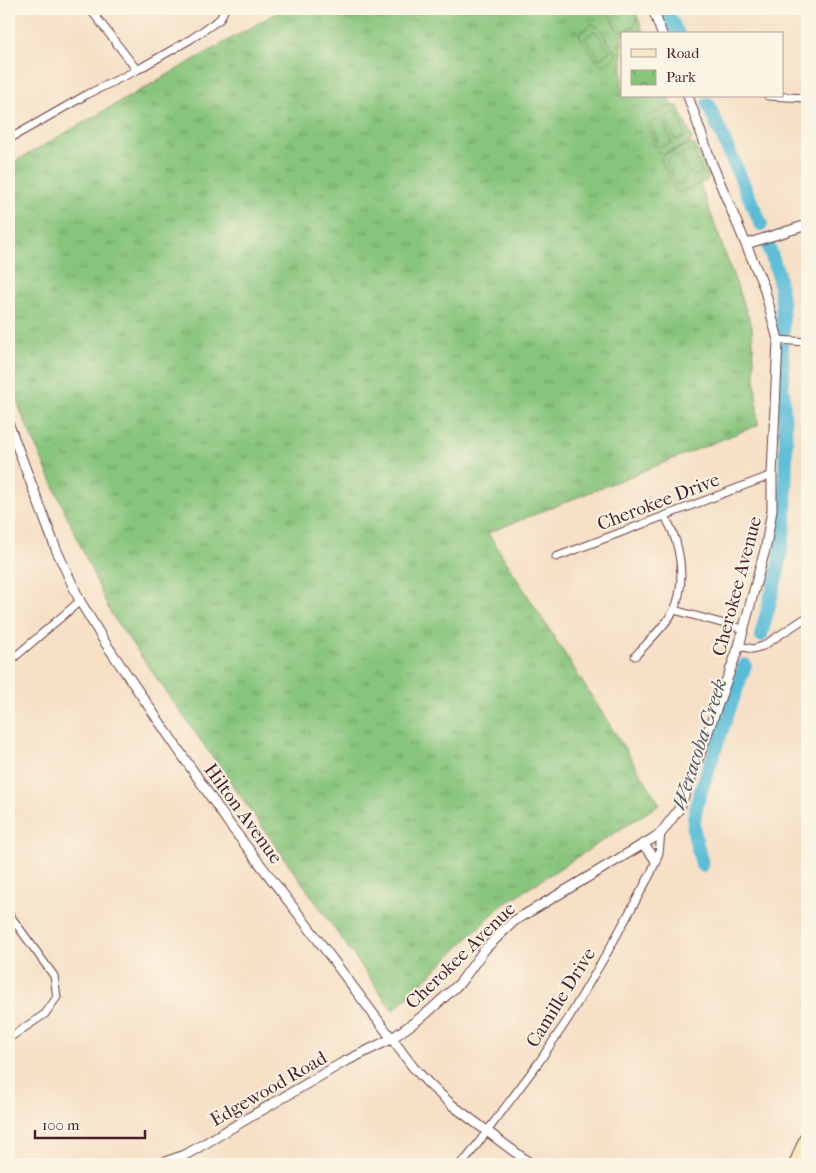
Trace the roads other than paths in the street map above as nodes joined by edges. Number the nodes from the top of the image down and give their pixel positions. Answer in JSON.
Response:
{"nodes":[{"id":1,"x":90,"y":9,"type":"edge"},
{"id":2,"x":225,"y":9,"type":"edge"},
{"id":3,"x":653,"y":9,"type":"edge"},
{"id":4,"x":661,"y":32,"type":"edge"},
{"id":5,"x":137,"y":70,"type":"junction"},
{"id":6,"x":784,"y":97,"type":"edge"},
{"id":7,"x":689,"y":98,"type":"edge"},
{"id":8,"x":807,"y":98,"type":"edge"},
{"id":9,"x":9,"y":139,"type":"edge"},
{"id":10,"x":807,"y":225,"type":"edge"},
{"id":11,"x":746,"y":244,"type":"junction"},
{"id":12,"x":778,"y":340,"type":"junction"},
{"id":13,"x":807,"y":342,"type":"edge"},
{"id":14,"x":9,"y":424,"type":"edge"},
{"id":15,"x":772,"y":475,"type":"junction"},
{"id":16,"x":664,"y":516,"type":"junction"},
{"id":17,"x":556,"y":557,"type":"dead end"},
{"id":18,"x":80,"y":601,"type":"junction"},
{"id":19,"x":674,"y":610,"type":"junction"},
{"id":20,"x":807,"y":617,"type":"edge"},
{"id":21,"x":743,"y":629,"type":"junction"},
{"id":22,"x":739,"y":646,"type":"junction"},
{"id":23,"x":635,"y":656,"type":"dead end"},
{"id":24,"x":9,"y":662,"type":"edge"},
{"id":25,"x":661,"y":833,"type":"junction"},
{"id":26,"x":642,"y":845,"type":"junction"},
{"id":27,"x":656,"y":862,"type":"junction"},
{"id":28,"x":9,"y":914,"type":"edge"},
{"id":29,"x":9,"y":1038,"type":"edge"},
{"id":30,"x":392,"y":1039,"type":"junction"},
{"id":31,"x":487,"y":1132,"type":"junction"},
{"id":32,"x":807,"y":1133,"type":"edge"},
{"id":33,"x":160,"y":1164,"type":"edge"},
{"id":34,"x":460,"y":1164,"type":"edge"},
{"id":35,"x":531,"y":1164,"type":"edge"},
{"id":36,"x":794,"y":1164,"type":"edge"}],
"edges":[{"from":1,"to":5,"type":"street"},
{"from":2,"to":5,"type":"street"},
{"from":3,"to":4,"type":"street"},
{"from":5,"to":9,"type":"street"},
{"from":6,"to":8,"type":"street"},
{"from":7,"to":11,"type":"street","name":"Cherokee Avenue"},
{"from":10,"to":11,"type":"street"},
{"from":11,"to":12,"type":"street","name":"Cherokee Avenue"},
{"from":12,"to":13,"type":"street"},
{"from":12,"to":15,"type":"street","name":"Cherokee Avenue"},
{"from":14,"to":18,"type":"street","name":"Hilton Avenue"},
{"from":15,"to":16,"type":"street","name":"Cherokee Drive"},
{"from":15,"to":21,"type":"street","name":"Cherokee Avenue"},
{"from":16,"to":17,"type":"street","name":"Cherokee Drive"},
{"from":16,"to":19,"type":"street"},
{"from":18,"to":24,"type":"street"},
{"from":18,"to":30,"type":"street","name":"Hilton Avenue"},
{"from":19,"to":21,"type":"street"},
{"from":19,"to":23,"type":"street"},
{"from":20,"to":22,"type":"street"},
{"from":21,"to":22,"type":"street","name":"Cherokee Avenue"},
{"from":22,"to":25,"type":"street","name":"Cherokee Avenue"},
{"from":25,"to":26,"type":"street","name":"Cherokee Avenue"},
{"from":25,"to":27,"type":"street","name":"Camille Drive"},
{"from":26,"to":27,"type":"street"},
{"from":26,"to":30,"type":"street","name":"Cherokee Avenue"},
{"from":27,"to":31,"type":"street","name":"Camille Drive"},
{"from":28,"to":29,"type":"street"},
{"from":30,"to":31,"type":"street","name":"Hilton Avenue"},
{"from":30,"to":33,"type":"street","name":"Edgewood Road"},
{"from":31,"to":34,"type":"street","name":"Camille Drive"},
{"from":31,"to":35,"type":"street","name":"Hilton Avenue"},
{"from":32,"to":36,"type":"main road"}]}
